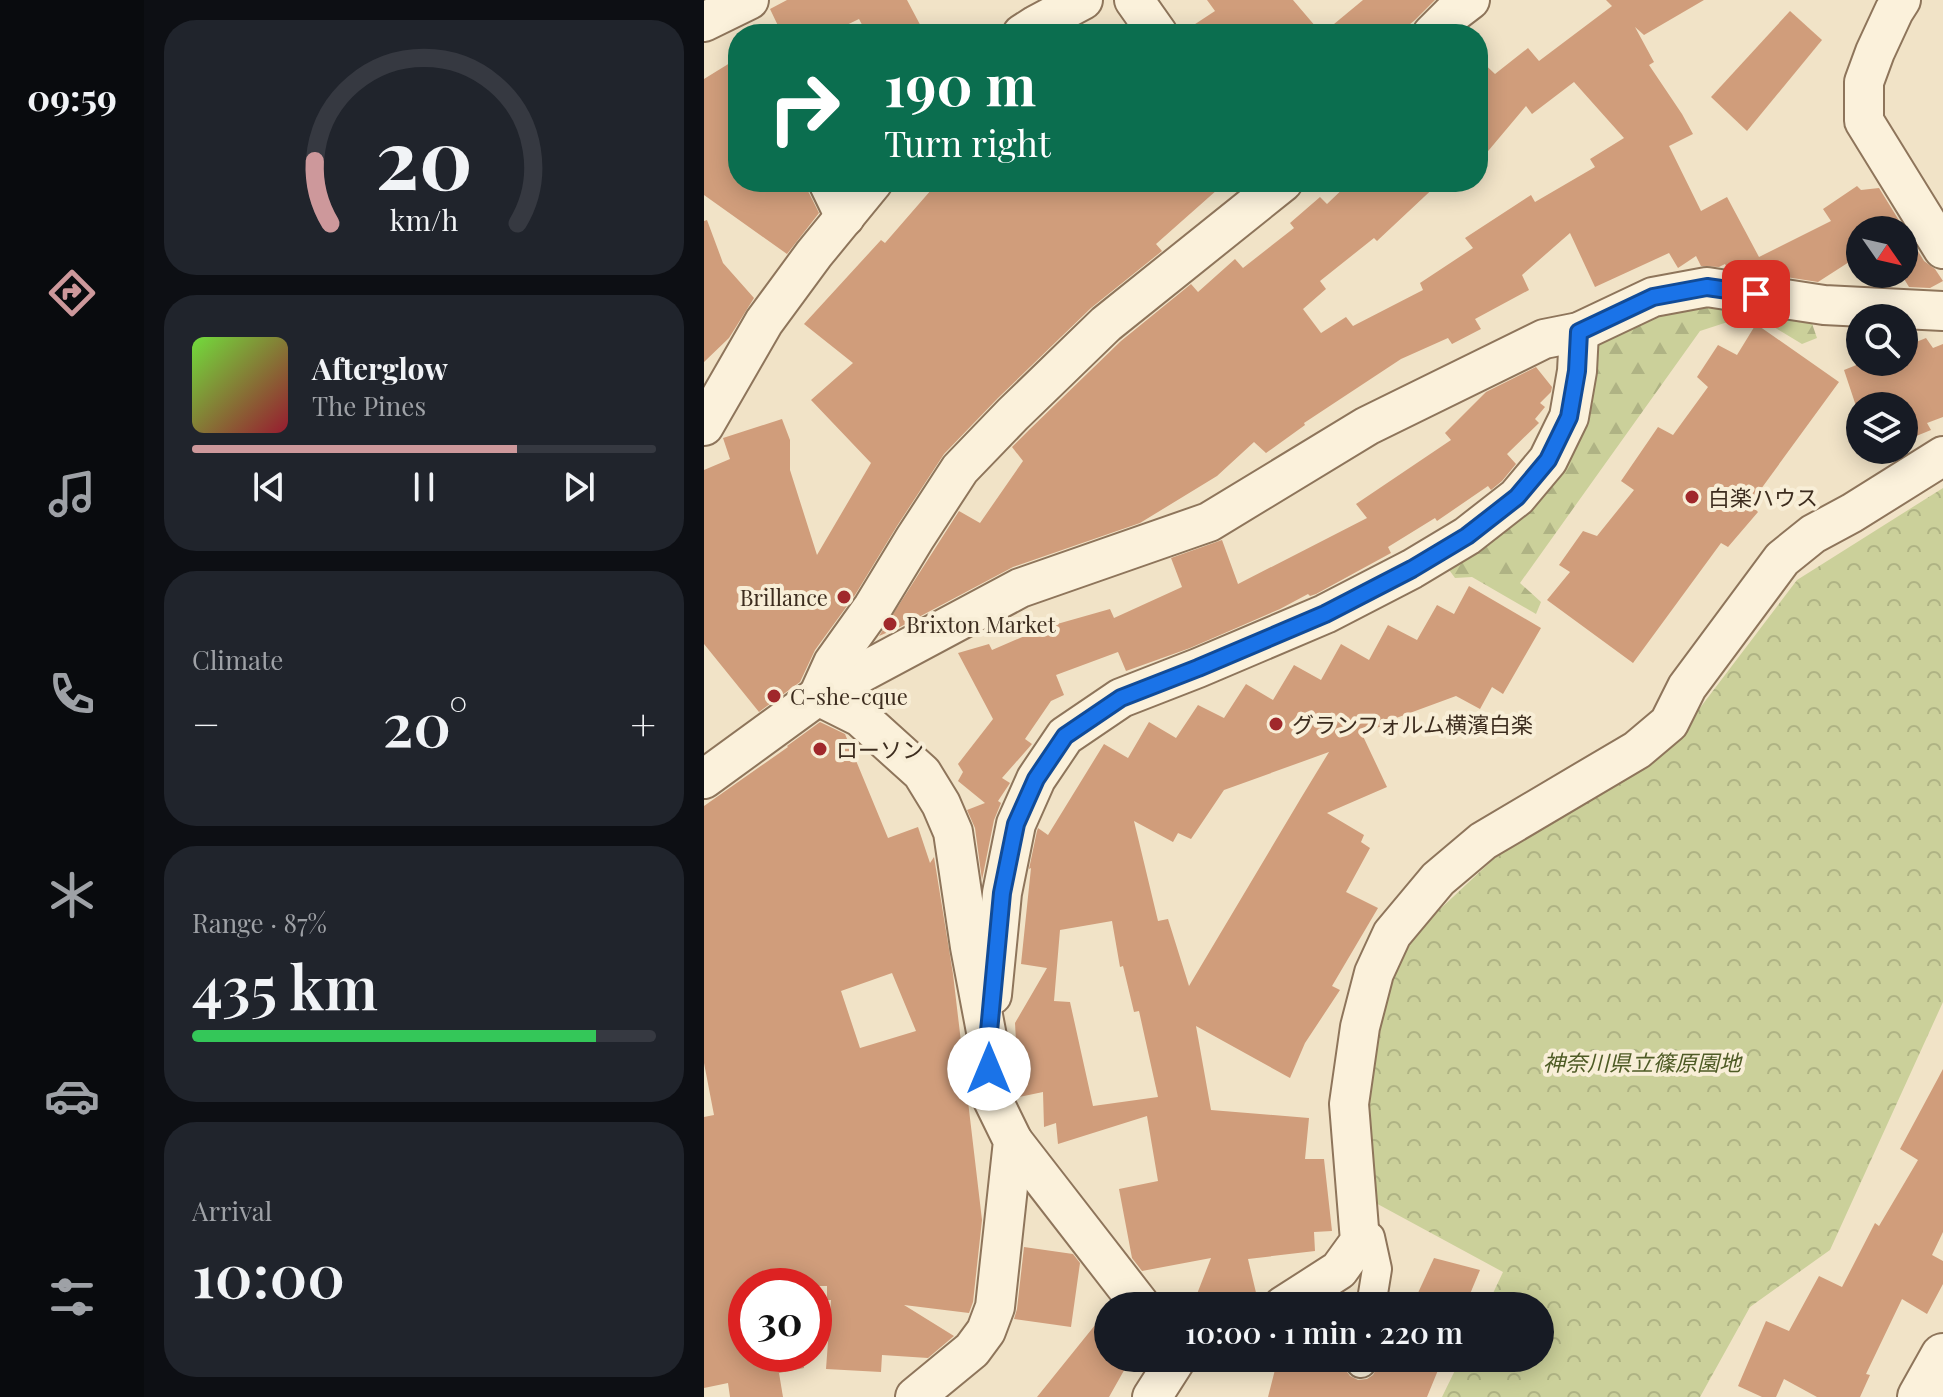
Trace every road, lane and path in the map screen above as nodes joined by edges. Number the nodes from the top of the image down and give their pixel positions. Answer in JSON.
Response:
{"nodes":[{"id":1,"x":1083,"y":0,"type":"edge"},
{"id":2,"x":1134,"y":0,"type":"edge"},
{"id":3,"x":1470,"y":0,"type":"edge"},
{"id":4,"x":1901,"y":0,"type":"edge"},
{"id":5,"x":747,"y":13,"type":"edge"},
{"id":6,"x":704,"y":22,"type":"edge"},
{"id":7,"x":1038,"y":24,"type":"edge"},
{"id":8,"x":1151,"y":24,"type":"edge"},
{"id":9,"x":1442,"y":24,"type":"edge"},
{"id":10,"x":833,"y":192,"type":"edge"},
{"id":11,"x":865,"y":192,"type":"edge"},
{"id":12,"x":1271,"y":192,"type":"edge"},
{"id":13,"x":845,"y":217,"type":"junction"},
{"id":14,"x":1943,"y":249,"type":"edge"},
{"id":15,"x":1943,"y":311,"type":"edge"},
{"id":16,"x":1579,"y":332,"type":"junction"},
{"id":17,"x":704,"y":426,"type":"edge"},
{"id":18,"x":1943,"y":456,"type":"edge"},
{"id":19,"x":818,"y":696,"type":"junction"},
{"id":20,"x":704,"y":779,"type":"edge"},
{"id":21,"x":988,"y":1042,"type":"junction"},
{"id":22,"x":1013,"y":1141,"type":"junction"},
{"id":23,"x":1370,"y":1237,"type":"dead end"},
{"id":24,"x":1130,"y":1292,"type":"edge"},
{"id":25,"x":1305,"y":1292,"type":"edge"},
{"id":26,"x":1373,"y":1292,"type":"edge"},
{"id":27,"x":1168,"y":1372,"type":"edge"},
{"id":28,"x":915,"y":1397,"type":"edge"},
{"id":29,"x":1152,"y":1397,"type":"edge"}],
"edges":[{"from":1,"to":7,"type":"street"},
{"from":2,"to":8,"type":"street"},
{"from":3,"to":9,"type":"street"},
{"from":4,"to":14,"type":"street"},
{"from":5,"to":6,"type":"street"},
{"from":10,"to":13,"type":"street"},
{"from":11,"to":13,"type":"street"},
{"from":12,"to":19,"type":"street"},
{"from":13,"to":17,"type":"street"},
{"from":15,"to":16,"type":"street"},
{"from":16,"to":19,"type":"street"},
{"from":16,"to":21,"type":"street"},
{"from":18,"to":25,"type":"street"},
{"from":19,"to":20,"type":"street"},
{"from":19,"to":21,"type":"street"},
{"from":21,"to":22,"type":"street"},
{"from":22,"to":24,"type":"street"},
{"from":22,"to":28,"type":"street"},
{"from":23,"to":26,"type":"street"},
{"from":27,"to":29,"type":"street"}]}
